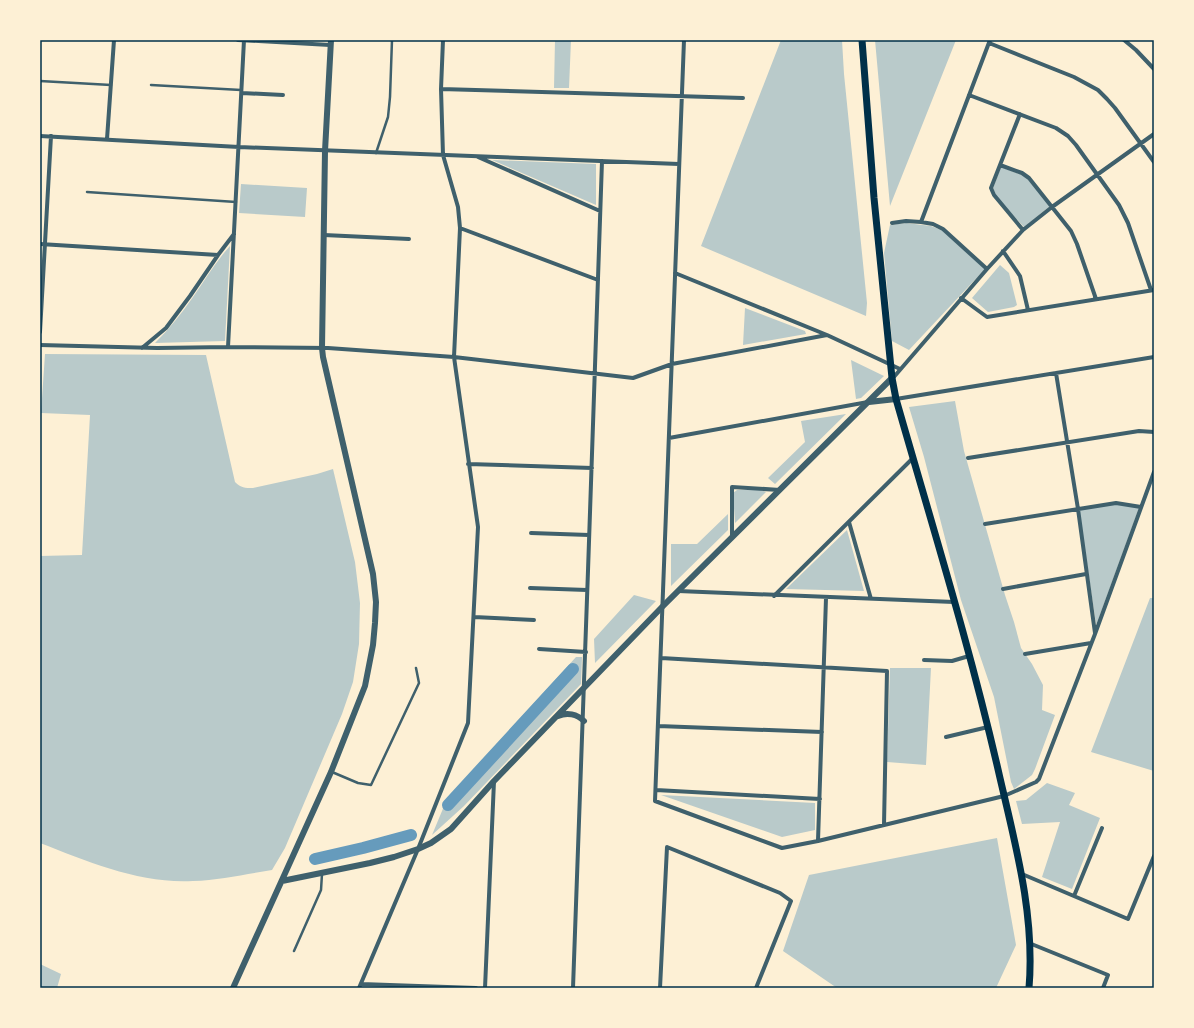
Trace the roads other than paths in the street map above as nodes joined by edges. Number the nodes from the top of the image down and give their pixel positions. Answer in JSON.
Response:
{"nodes":[{"id":1,"x":114,"y":40,"type":"edge"},
{"id":2,"x":238,"y":40,"type":"edge"},
{"id":3,"x":244,"y":40,"type":"edge"},
{"id":4,"x":392,"y":40,"type":"edge"},
{"id":5,"x":443,"y":40,"type":"edge"},
{"id":6,"x":684,"y":40,"type":"edge"},
{"id":7,"x":862,"y":40,"type":"edge"},
{"id":8,"x":1124,"y":40,"type":"edge"},
{"id":9,"x":990,"y":41,"type":"edge"},
{"id":10,"x":330,"y":43,"type":"edge"},
{"id":11,"x":1154,"y":69,"type":"edge"},
{"id":12,"x":40,"y":81,"type":"edge"},
{"id":13,"x":111,"y":85,"type":"junction"},
{"id":14,"x":151,"y":85,"type":"dead end"},
{"id":15,"x":441,"y":89,"type":"junction"},
{"id":16,"x":242,"y":92,"type":"junction"},
{"id":17,"x":283,"y":95,"type":"dead end"},
{"id":18,"x":682,"y":95,"type":"junction"},
{"id":19,"x":969,"y":95,"type":"junction"},
{"id":20,"x":743,"y":98,"type":"dead end"},
{"id":21,"x":1020,"y":114,"type":"junction"},
{"id":22,"x":1154,"y":134,"type":"edge"},
{"id":23,"x":40,"y":136,"type":"edge"},
{"id":24,"x":52,"y":136,"type":"junction"},
{"id":25,"x":107,"y":139,"type":"junction"},
{"id":26,"x":1141,"y":143,"type":"junction"},
{"id":27,"x":239,"y":147,"type":"junction"},
{"id":28,"x":325,"y":151,"type":"junction"},
{"id":29,"x":376,"y":153,"type":"junction"},
{"id":30,"x":443,"y":155,"type":"junction"},
{"id":31,"x":476,"y":156,"type":"junction"},
{"id":32,"x":602,"y":161,"type":"junction"},
{"id":33,"x":1154,"y":162,"type":"edge"},
{"id":34,"x":679,"y":164,"type":"junction"},
{"id":35,"x":1000,"y":165,"type":"junction"},
{"id":36,"x":1098,"y":174,"type":"junction"},
{"id":37,"x":87,"y":192,"type":"dead end"},
{"id":38,"x":236,"y":202,"type":"junction"},
{"id":39,"x":1052,"y":207,"type":"junction"},
{"id":40,"x":600,"y":211,"type":"junction"},
{"id":41,"x":892,"y":222,"type":"dead end"},
{"id":42,"x":921,"y":222,"type":"junction"},
{"id":43,"x":460,"y":228,"type":"junction"},
{"id":44,"x":1023,"y":230,"type":"junction"},
{"id":45,"x":234,"y":234,"type":"junction"},
{"id":46,"x":324,"y":235,"type":"junction"},
{"id":47,"x":408,"y":239,"type":"dead end"},
{"id":48,"x":42,"y":244,"type":"edge"},
{"id":49,"x":1003,"y":251,"type":"junction"},
{"id":50,"x":218,"y":255,"type":"junction"},
{"id":51,"x":987,"y":269,"type":"junction"},
{"id":52,"x":675,"y":273,"type":"junction"},
{"id":53,"x":598,"y":280,"type":"junction"},
{"id":54,"x":1152,"y":290,"type":"edge"},
{"id":55,"x":961,"y":298,"type":"junction"},
{"id":56,"x":1096,"y":299,"type":"junction"},
{"id":57,"x":1028,"y":310,"type":"junction"},
{"id":58,"x":40,"y":332,"type":"edge"},
{"id":59,"x":827,"y":335,"type":"junction"},
{"id":60,"x":40,"y":345,"type":"edge"},
{"id":61,"x":228,"y":347,"type":"junction"},
{"id":62,"x":142,"y":348,"type":"junction"},
{"id":63,"x":322,"y":348,"type":"junction"},
{"id":64,"x":454,"y":357,"type":"junction"},
{"id":65,"x":1154,"y":357,"type":"edge"},
{"id":66,"x":672,"y":364,"type":"junction"},
{"id":67,"x":890,"y":364,"type":"junction"},
{"id":68,"x":900,"y":369,"type":"junction"},
{"id":69,"x":595,"y":372,"type":"junction"},
{"id":70,"x":1056,"y":373,"type":"junction"},
{"id":71,"x":892,"y":378,"type":"junction"},
{"id":72,"x":896,"y":399,"type":"junction"},
{"id":73,"x":869,"y":402,"type":"junction"},
{"id":74,"x":1154,"y":432,"type":"edge"},
{"id":75,"x":669,"y":438,"type":"junction"},
{"id":76,"x":1067,"y":442,"type":"junction"},
{"id":77,"x":913,"y":457,"type":"junction"},
{"id":78,"x":968,"y":458,"type":"dead end"},
{"id":79,"x":468,"y":464,"type":"junction"},
{"id":80,"x":592,"y":468,"type":"junction"},
{"id":81,"x":1154,"y":472,"type":"edge"},
{"id":82,"x":780,"y":490,"type":"junction"},
{"id":83,"x":1141,"y":507,"type":"junction"},
{"id":84,"x":1078,"y":509,"type":"junction"},
{"id":85,"x":849,"y":522,"type":"junction"},
{"id":86,"x":985,"y":524,"type":"dead end"},
{"id":87,"x":531,"y":533,"type":"dead end"},
{"id":88,"x":589,"y":535,"type":"junction"},
{"id":89,"x":732,"y":537,"type":"junction"},
{"id":90,"x":1086,"y":574,"type":"junction"},
{"id":91,"x":530,"y":588,"type":"dead end"},
{"id":92,"x":1003,"y":589,"type":"dead end"},
{"id":93,"x":587,"y":590,"type":"junction"},
{"id":94,"x":678,"y":591,"type":"junction"},
{"id":95,"x":774,"y":596,"type":"junction"},
{"id":96,"x":826,"y":598,"type":"junction"},
{"id":97,"x":872,"y":599,"type":"junction"},
{"id":98,"x":954,"y":602,"type":"junction"},
{"id":99,"x":663,"y":606,"type":"junction"},
{"id":100,"x":474,"y":618,"type":"junction"},
{"id":101,"x":534,"y":620,"type":"dead end"},
{"id":102,"x":1095,"y":634,"type":"junction"},
{"id":103,"x":1092,"y":643,"type":"junction"},
{"id":104,"x":539,"y":649,"type":"dead end"},
{"id":105,"x":586,"y":652,"type":"junction"},
{"id":106,"x":1025,"y":654,"type":"dead end"},
{"id":107,"x":969,"y":656,"type":"junction"},
{"id":108,"x":661,"y":658,"type":"junction"},
{"id":109,"x":924,"y":660,"type":"dead end"},
{"id":110,"x":824,"y":667,"type":"junction"},
{"id":111,"x":416,"y":668,"type":"dead end"},
{"id":112,"x":585,"y":686,"type":"junction"},
{"id":113,"x":555,"y":718,"type":"junction"},
{"id":114,"x":584,"y":721,"type":"junction"},
{"id":115,"x":658,"y":726,"type":"junction"},
{"id":116,"x":989,"y":727,"type":"junction"},
{"id":117,"x":822,"y":732,"type":"junction"},
{"id":118,"x":946,"y":737,"type":"dead end"},
{"id":119,"x":331,"y":772,"type":"junction"},
{"id":120,"x":494,"y":780,"type":"junction"},
{"id":121,"x":656,"y":790,"type":"junction"},
{"id":122,"x":1004,"y":796,"type":"junction"},
{"id":123,"x":820,"y":799,"type":"junction"},
{"id":124,"x":884,"y":825,"type":"junction"},
{"id":125,"x":1102,"y":828,"type":"dead end"},
{"id":126,"x":818,"y":840,"type":"junction"},
{"id":127,"x":418,"y":850,"type":"junction"},
{"id":128,"x":1154,"y":856,"type":"edge"},
{"id":129,"x":322,"y":873,"type":"junction"},
{"id":130,"x":1022,"y":874,"type":"junction"},
{"id":131,"x":282,"y":882,"type":"junction"},
{"id":132,"x":1074,"y":896,"type":"junction"},
{"id":133,"x":1029,"y":943,"type":"junction"},
{"id":134,"x":294,"y":951,"type":"dead end"},
{"id":135,"x":360,"y":986,"type":"edge"},
{"id":136,"x":234,"y":988,"type":"edge"},
{"id":137,"x":476,"y":988,"type":"edge"},
{"id":138,"x":485,"y":988,"type":"edge"},
{"id":139,"x":573,"y":988,"type":"edge"},
{"id":140,"x":660,"y":988,"type":"edge"},
{"id":141,"x":756,"y":988,"type":"edge"},
{"id":142,"x":1030,"y":988,"type":"edge"},
{"id":143,"x":1103,"y":988,"type":"edge"}],
"edges":[{"from":1,"to":13,"type":"street"},
{"from":2,"to":3,"type":"street"},
{"from":3,"to":10,"type":"street"},
{"from":3,"to":16,"type":"street"},
{"from":4,"to":29,"type":"lane"},
{"from":5,"to":15,"type":"street"},
{"from":6,"to":18,"type":"street"},
{"from":7,"to":67,"type":"main road"},
{"from":8,"to":11,"type":"street"},
{"from":9,"to":19,"type":"street"},
{"from":9,"to":26,"type":"street"},
{"from":10,"to":28,"type":"street"},
{"from":12,"to":13,"type":"lane"},
{"from":13,"to":25,"type":"street"},
{"from":14,"to":16,"type":"lane"},
{"from":15,"to":18,"type":"street"},
{"from":15,"to":30,"type":"street"},
{"from":16,"to":17,"type":"street"},
{"from":16,"to":27,"type":"street"},
{"from":18,"to":20,"type":"street"},
{"from":18,"to":34,"type":"street"},
{"from":19,"to":21,"type":"street"},
{"from":19,"to":42,"type":"street"},
{"from":21,"to":35,"type":"street"},
{"from":21,"to":36,"type":"street"},
{"from":22,"to":26,"type":"street"},
{"from":23,"to":24,"type":"street"},
{"from":24,"to":25,"type":"street"},
{"from":24,"to":48,"type":"street"},
{"from":25,"to":27,"type":"street"},
{"from":26,"to":33,"type":"street"},
{"from":26,"to":36,"type":"street"},
{"from":27,"to":28,"type":"street"},
{"from":27,"to":38,"type":"street"},
{"from":28,"to":29,"type":"street"},
{"from":28,"to":46,"type":"street"},
{"from":29,"to":30,"type":"street"},
{"from":30,"to":31,"type":"street"},
{"from":30,"to":43,"type":"street"},
{"from":31,"to":32,"type":"street"},
{"from":31,"to":40,"type":"street"},
{"from":32,"to":34,"type":"street"},
{"from":32,"to":40,"type":"street"},
{"from":34,"to":52,"type":"street"},
{"from":35,"to":39,"type":"street"},
{"from":35,"to":44,"type":"street"},
{"from":36,"to":39,"type":"street"},
{"from":36,"to":54,"type":"street"},
{"from":37,"to":38,"type":"lane"},
{"from":38,"to":45,"type":"street"},
{"from":39,"to":44,"type":"street"},
{"from":39,"to":56,"type":"street"},
{"from":40,"to":53,"type":"street"},
{"from":41,"to":42,"type":"street"},
{"from":42,"to":51,"type":"street"},
{"from":43,"to":53,"type":"street"},
{"from":43,"to":64,"type":"street"},
{"from":44,"to":49,"type":"street"},
{"from":45,"to":50,"type":"street"},
{"from":45,"to":61,"type":"street"},
{"from":46,"to":47,"type":"street"},
{"from":46,"to":63,"type":"street"},
{"from":48,"to":50,"type":"street"},
{"from":48,"to":58,"type":"street"},
{"from":49,"to":51,"type":"street"},
{"from":49,"to":57,"type":"street"},
{"from":50,"to":62,"type":"street"},
{"from":51,"to":55,"type":"street"},
{"from":52,"to":59,"type":"street"},
{"from":52,"to":66,"type":"street"},
{"from":53,"to":69,"type":"street"},
{"from":54,"to":56,"type":"street"},
{"from":55,"to":57,"type":"street"},
{"from":55,"to":68,"type":"street"},
{"from":56,"to":57,"type":"street"},
{"from":59,"to":66,"type":"street"},
{"from":59,"to":67,"type":"street"},
{"from":60,"to":62,"type":"street"},
{"from":61,"to":62,"type":"street"},
{"from":61,"to":63,"type":"street"},
{"from":63,"to":64,"type":"street"},
{"from":63,"to":119,"type":"street"},
{"from":64,"to":69,"type":"street"},
{"from":64,"to":79,"type":"street"},
{"from":65,"to":70,"type":"street"},
{"from":66,"to":69,"type":"street"},
{"from":66,"to":75,"type":"street"},
{"from":67,"to":68,"type":"street"},
{"from":67,"to":71,"type":"main road"},
{"from":68,"to":71,"type":"street"},
{"from":69,"to":80,"type":"street"},
{"from":70,"to":72,"type":"street"},
{"from":70,"to":76,"type":"street"},
{"from":71,"to":72,"type":"main road"},
{"from":71,"to":73,"type":"street"},
{"from":72,"to":73,"type":"street"},
{"from":72,"to":77,"type":"main road"},
{"from":73,"to":75,"type":"street"},
{"from":73,"to":82,"type":"street"},
{"from":74,"to":76,"type":"street"},
{"from":75,"to":99,"type":"street"},
{"from":76,"to":78,"type":"street"},
{"from":76,"to":84,"type":"street"},
{"from":77,"to":85,"type":"street"},
{"from":77,"to":98,"type":"main road"},
{"from":79,"to":80,"type":"street"},
{"from":79,"to":100,"type":"street"},
{"from":80,"to":88,"type":"street"},
{"from":81,"to":83,"type":"street"},
{"from":82,"to":89,"type":"street"},
{"from":82,"to":89,"type":"street"},
{"from":83,"to":84,"type":"street"},
{"from":83,"to":102,"type":"street"},
{"from":84,"to":86,"type":"street"},
{"from":84,"to":90,"type":"street"},
{"from":85,"to":95,"type":"street"},
{"from":85,"to":97,"type":"street"},
{"from":87,"to":88,"type":"street"},
{"from":88,"to":93,"type":"street"},
{"from":89,"to":94,"type":"street"},
{"from":90,"to":92,"type":"street"},
{"from":90,"to":102,"type":"street"},
{"from":91,"to":93,"type":"street"},
{"from":93,"to":105,"type":"street"},
{"from":94,"to":95,"type":"street"},
{"from":94,"to":99,"type":"street"},
{"from":95,"to":96,"type":"street"},
{"from":96,"to":97,"type":"street"},
{"from":96,"to":110,"type":"street"},
{"from":97,"to":98,"type":"street"},
{"from":98,"to":107,"type":"main road"},
{"from":99,"to":108,"type":"street"},
{"from":99,"to":112,"type":"street"},
{"from":100,"to":101,"type":"street"},
{"from":100,"to":127,"type":"street"},
{"from":102,"to":103,"type":"street"},
{"from":103,"to":106,"type":"street"},
{"from":103,"to":122,"type":"street"},
{"from":104,"to":105,"type":"street"},
{"from":105,"to":112,"type":"street"},
{"from":107,"to":109,"type":"street"},
{"from":107,"to":116,"type":"main road"},
{"from":108,"to":110,"type":"street"},
{"from":108,"to":115,"type":"street"},
{"from":110,"to":117,"type":"street"},
{"from":110,"to":124,"type":"street"},
{"from":111,"to":119,"type":"lane"},
{"from":112,"to":113,"type":"street"},
{"from":112,"to":114,"type":"street"},
{"from":113,"to":114,"type":"street"},
{"from":113,"to":120,"type":"street"},
{"from":114,"to":139,"type":"street"},
{"from":115,"to":117,"type":"street"},
{"from":115,"to":121,"type":"street"},
{"from":116,"to":118,"type":"street"},
{"from":116,"to":122,"type":"main road"},
{"from":117,"to":123,"type":"street"},
{"from":119,"to":131,"type":"street"},
{"from":120,"to":127,"type":"street"},
{"from":120,"to":138,"type":"street"},
{"from":121,"to":123,"type":"street"},
{"from":121,"to":126,"type":"street"},
{"from":122,"to":124,"type":"street"},
{"from":122,"to":130,"type":"main road"},
{"from":123,"to":126,"type":"street"},
{"from":124,"to":126,"type":"street"},
{"from":125,"to":132,"type":"street"},
{"from":127,"to":129,"type":"street"},
{"from":127,"to":135,"type":"street"},
{"from":128,"to":132,"type":"street"},
{"from":129,"to":131,"type":"street"},
{"from":129,"to":134,"type":"lane"},
{"from":130,"to":132,"type":"street"},
{"from":130,"to":133,"type":"main road"},
{"from":131,"to":136,"type":"street"},
{"from":133,"to":142,"type":"main road"},
{"from":133,"to":143,"type":"street"},
{"from":135,"to":137,"type":"street"},
{"from":140,"to":141,"type":"street"}]}
